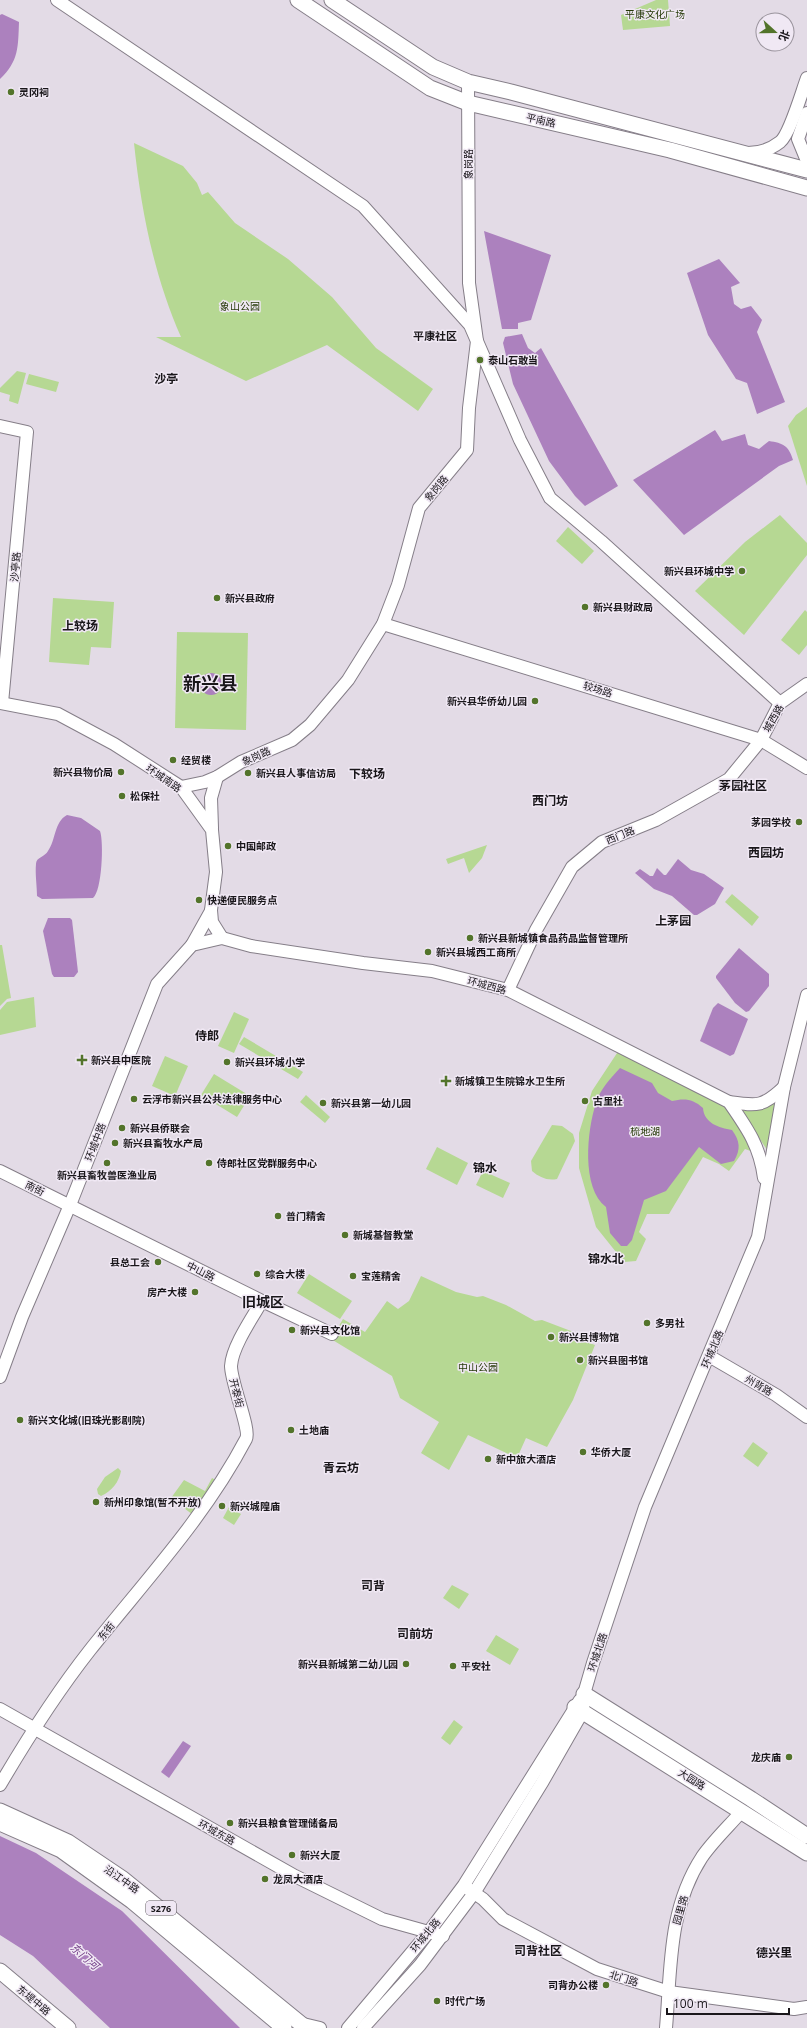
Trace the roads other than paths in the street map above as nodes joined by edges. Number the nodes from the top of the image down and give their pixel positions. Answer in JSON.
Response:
{"nodes":[{"id":1,"x":57,"y":0,"type":"edge"},
{"id":2,"x":298,"y":0,"type":"edge"},
{"id":3,"x":332,"y":0,"type":"edge"},
{"id":4,"x":807,"y":78,"type":"edge"},
{"id":5,"x":468,"y":82,"type":"junction"},
{"id":6,"x":468,"y":103,"type":"junction"},
{"id":7,"x":807,"y":113,"type":"edge"},
{"id":8,"x":741,"y":154,"type":"junction"},
{"id":9,"x":807,"y":162,"type":"edge"},
{"id":10,"x":807,"y":170,"type":"edge"},
{"id":11,"x":807,"y":188,"type":"edge"},
{"id":12,"x":477,"y":341,"type":"junction"},
{"id":13,"x":0,"y":426,"type":"edge"},
{"id":14,"x":383,"y":624,"type":"junction"},
{"id":15,"x":807,"y":684,"type":"edge"},
{"id":16,"x":1,"y":703,"type":"edge"},
{"id":17,"x":780,"y":703,"type":"junction"},
{"id":18,"x":761,"y":740,"type":"junction"},
{"id":19,"x":807,"y":768,"type":"edge"},
{"id":20,"x":217,"y":776,"type":"junction"},
{"id":21,"x":181,"y":788,"type":"junction"},
{"id":22,"x":212,"y":830,"type":"junction"},
{"id":23,"x":211,"y":910,"type":"junction"},
{"id":24,"x":222,"y":938,"type":"junction"},
{"id":25,"x":192,"y":945,"type":"junction"},
{"id":26,"x":508,"y":990,"type":"junction"},
{"id":27,"x":807,"y":995,"type":"edge"},
{"id":28,"x":784,"y":1087,"type":"junction"},
{"id":29,"x":729,"y":1102,"type":"junction"},
{"id":30,"x":0,"y":1171,"type":"edge"},
{"id":31,"x":766,"y":1188,"type":"junction"},
{"id":32,"x":70,"y":1205,"type":"junction"},
{"id":33,"x":262,"y":1302,"type":"junction"},
{"id":34,"x":332,"y":1334,"type":"dead end"},
{"id":35,"x":709,"y":1356,"type":"junction"},
{"id":36,"x":0,"y":1377,"type":"edge"},
{"id":37,"x":807,"y":1417,"type":"edge"},
{"id":38,"x":221,"y":1483,"type":"joint"},
{"id":39,"x":584,"y":1694,"type":"junction"},
{"id":40,"x":0,"y":1709,"type":"edge"},
{"id":41,"x":579,"y":1709,"type":"junction"},
{"id":42,"x":34,"y":1730,"type":"junction"},
{"id":43,"x":0,"y":1785,"type":"edge"},
{"id":44,"x":0,"y":1811,"type":"edge"},
{"id":45,"x":742,"y":1811,"type":"junction"},
{"id":46,"x":0,"y":1823,"type":"edge"},
{"id":47,"x":807,"y":1836,"type":"edge"},
{"id":48,"x":807,"y":1853,"type":"edge"},
{"id":49,"x":464,"y":1885,"type":"junction"},
{"id":50,"x":474,"y":1893,"type":"junction"},
{"id":51,"x":441,"y":1916,"type":"junction"},
{"id":52,"x":412,"y":1928,"type":"junction"},
{"id":53,"x":428,"y":1933,"type":"junction"},
{"id":54,"x":443,"y":1936,"type":"junction"},
{"id":55,"x":412,"y":1952,"type":"junction"},
{"id":56,"x":0,"y":1971,"type":"edge"},
{"id":57,"x":0,"y":1984,"type":"edge"},
{"id":58,"x":669,"y":1992,"type":"junction"},
{"id":59,"x":807,"y":2007,"type":"edge"},
{"id":60,"x":303,"y":2025,"type":"edge"},
{"id":61,"x":366,"y":2026,"type":"edge"},
{"id":62,"x":55,"y":2028,"type":"edge"},
{"id":63,"x":68,"y":2028,"type":"edge"},
{"id":64,"x":284,"y":2028,"type":"edge"},
{"id":65,"x":320,"y":2028,"type":"edge"},
{"id":66,"x":348,"y":2028,"type":"edge"},
{"id":67,"x":666,"y":2028,"type":"edge"}],
"edges":[{"from":1,"to":12,"type":"street"},
{"from":2,"to":6,"type":"main road","name":"平南路"},
{"from":3,"to":5,"type":"main road","name":"平南路"},
{"from":4,"to":8,"type":"street"},
{"from":5,"to":6,"type":"street","name":"象岗路"},
{"from":5,"to":8,"type":"main road","name":"平南路"},
{"from":6,"to":11,"type":"main road","name":"平南路"},
{"from":6,"to":12,"type":"street","name":"象岗路"},
{"from":7,"to":9,"type":"street"},
{"from":8,"to":10,"type":"main road","name":"平南路"},
{"from":12,"to":14,"type":"street","name":"象岗路"},
{"from":12,"to":17,"type":"street"},
{"from":13,"to":16,"type":"street","name":"沙亭路"},
{"from":14,"to":18,"type":"street","name":"较场路"},
{"from":14,"to":20,"type":"street","name":"象岗路"},
{"from":15,"to":17,"type":"street","name":"城西路"},
{"from":16,"to":21,"type":"street","name":"环城南路"},
{"from":17,"to":18,"type":"street","name":"城西路"},
{"from":18,"to":19,"type":"street","name":"较场路"},
{"from":18,"to":26,"type":"street","name":"西门路"},
{"from":20,"to":21,"type":"street","name":"象岗路"},
{"from":20,"to":22,"type":"street"},
{"from":21,"to":22,"type":"street","name":"环城南路"},
{"from":22,"to":23,"type":"street"},
{"from":23,"to":24,"type":"street"},
{"from":23,"to":25,"type":"street","name":"环城中路"},
{"from":24,"to":25,"type":"street"},
{"from":24,"to":26,"type":"street","name":"环城西路"},
{"from":25,"to":32,"type":"street","name":"环城中路"},
{"from":26,"to":29,"type":"street","name":"环城西路"},
{"from":27,"to":28,"type":"street","name":"环城北路"},
{"from":28,"to":29,"type":"street","name":"环城西路"},
{"from":28,"to":31,"type":"street","name":"环城北路"},
{"from":29,"to":31,"type":"street","name":"环城西路"},
{"from":30,"to":32,"type":"street","name":"南街"},
{"from":31,"to":35,"type":"street","name":"环城北路"},
{"from":32,"to":33,"type":"street","name":"中山路"},
{"from":32,"to":36,"type":"street","name":"环城中路"},
{"from":33,"to":34,"type":"street","name":"中山路"},
{"from":33,"to":38,"type":"street","name":"开泰街"},
{"from":35,"to":37,"type":"street","name":"州背路"},
{"from":35,"to":39,"type":"street","name":"环城北路"},
{"from":38,"to":42,"type":"street","name":"东街"},
{"from":39,"to":41,"type":"street","name":"环城北路"},
{"from":39,"to":47,"type":"main road","name":"大园路"},
{"from":40,"to":42,"type":"street","name":"环城东路"},
{"from":41,"to":45,"type":"main road","name":"大园路"},
{"from":41,"to":49,"type":"street","name":"环城北路"},
{"from":41,"to":50,"type":"street","name":"环城北路"},
{"from":42,"to":43,"type":"street","name":"东街"},
{"from":42,"to":52,"type":"street","name":"环城东路"},
{"from":44,"to":60,"type":"main road","name":"沿江中路","number":"S276"},
{"from":45,"to":48,"type":"main road","name":"大园路"},
{"from":45,"to":58,"type":"street","name":"园里路"},
{"from":46,"to":64,"type":"main road","name":"沿江中路","number":"S276"},
{"from":49,"to":50,"type":"street","name":"北门路"},
{"from":49,"to":51,"type":"street","name":"环城北路"},
{"from":50,"to":54,"type":"street","name":"环城北路"},
{"from":50,"to":58,"type":"street","name":"北门路"},
{"from":51,"to":52,"type":"street"},
{"from":51,"to":53,"type":"street","name":"环城北路"},
{"from":52,"to":53,"type":"street","name":"环城东路"},
{"from":52,"to":55,"type":"street"},
{"from":53,"to":54,"type":"street","name":"环城东路"},
{"from":53,"to":55,"type":"street","name":"环城北路"},
{"from":54,"to":61,"type":"street","name":"环城北路"},
{"from":55,"to":66,"type":"street","name":"环城北路"},
{"from":56,"to":63,"type":"main road","name":"东堤中路"},
{"from":57,"to":62,"type":"main road","name":"东堤中路"},
{"from":58,"to":59,"type":"street","name":"北门路"},
{"from":58,"to":67,"type":"street","name":"园里路"},
{"from":60,"to":65,"type":"street"}]}
